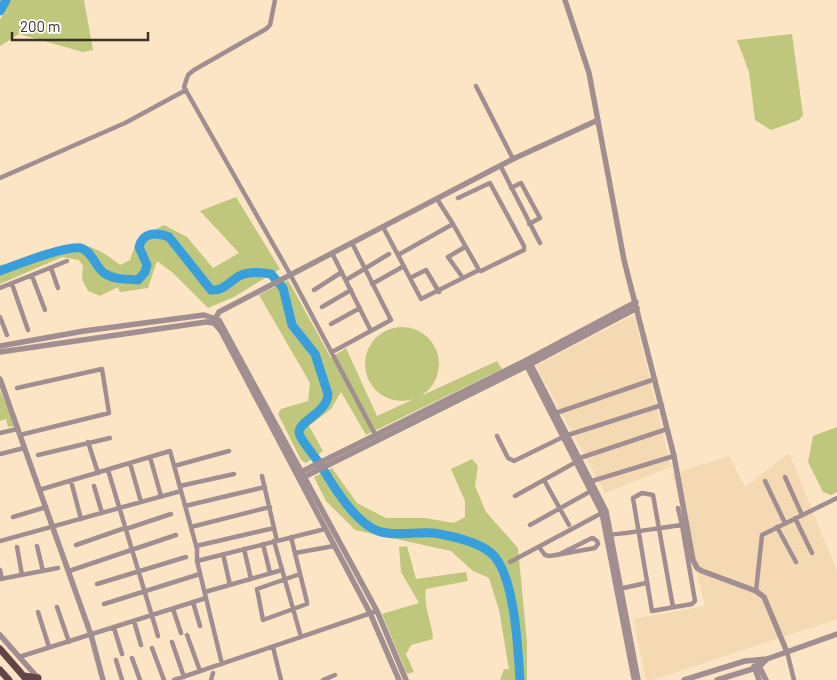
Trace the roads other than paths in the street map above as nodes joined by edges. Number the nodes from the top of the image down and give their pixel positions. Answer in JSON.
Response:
{"nodes":[{"id":1,"x":275,"y":0,"type":"edge"},
{"id":2,"x":564,"y":0,"type":"edge"},
{"id":3,"x":476,"y":86,"type":"dead end"},
{"id":4,"x":186,"y":90,"type":"junction"},
{"id":5,"x":598,"y":120,"type":"junction"},
{"id":6,"x":513,"y":159,"type":"junction"},
{"id":7,"x":501,"y":167,"type":"junction"},
{"id":8,"x":0,"y":178,"type":"edge"},
{"id":9,"x":464,"y":185,"type":"junction"},
{"id":10,"x":511,"y":188,"type":"junction"},
{"id":11,"x":468,"y":194,"type":"junction"},
{"id":12,"x":458,"y":198,"type":"dead end"},
{"id":13,"x":437,"y":199,"type":"junction"},
{"id":14,"x":453,"y":224,"type":"junction"},
{"id":15,"x":529,"y":224,"type":"junction"},
{"id":16,"x":383,"y":226,"type":"junction"},
{"id":17,"x":352,"y":243,"type":"junction"},
{"id":18,"x":540,"y":243,"type":"dead end"},
{"id":19,"x":465,"y":247,"type":"junction"},
{"id":20,"x":332,"y":253,"type":"junction"},
{"id":21,"x":389,"y":254,"type":"dead end"},
{"id":22,"x":398,"y":255,"type":"junction"},
{"id":23,"x":67,"y":261,"type":"dead end"},
{"id":24,"x":404,"y":266,"type":"junction"},
{"id":25,"x":51,"y":268,"type":"junction"},
{"id":26,"x":365,"y":268,"type":"junction"},
{"id":27,"x":481,"y":271,"type":"dead end"},
{"id":28,"x":342,"y":272,"type":"junction"},
{"id":29,"x":288,"y":275,"type":"junction"},
{"id":30,"x":32,"y":276,"type":"junction"},
{"id":31,"x":410,"y":278,"type":"junction"},
{"id":32,"x":463,"y":278,"type":"junction"},
{"id":33,"x":346,"y":280,"type":"junction"},
{"id":34,"x":12,"y":284,"type":"junction"},
{"id":35,"x":372,"y":284,"type":"junction"},
{"id":36,"x":0,"y":288,"type":"edge"},
{"id":37,"x":58,"y":288,"type":"dead end"},
{"id":38,"x":314,"y":290,"type":"dead end"},
{"id":39,"x":351,"y":290,"type":"junction"},
{"id":40,"x":439,"y":292,"type":"junction"},
{"id":41,"x":636,"y":305,"type":"junction"},
{"id":42,"x":322,"y":307,"type":"dead end"},
{"id":43,"x":360,"y":308,"type":"junction"},
{"id":44,"x":45,"y":310,"type":"dead end"},
{"id":45,"x":0,"y":317,"type":"edge"},
{"id":46,"x":215,"y":320,"type":"junction"},
{"id":47,"x":331,"y":324,"type":"dead end"},
{"id":48,"x":28,"y":330,"type":"dead end"},
{"id":49,"x":371,"y":331,"type":"junction"},
{"id":50,"x":6,"y":335,"type":"dead end"},
{"id":51,"x":0,"y":346,"type":"edge"},
{"id":52,"x":0,"y":352,"type":"edge"},
{"id":53,"x":332,"y":352,"type":"junction"},
{"id":54,"x":527,"y":363,"type":"junction"},
{"id":55,"x":0,"y":378,"type":"edge"},
{"id":56,"x":655,"y":379,"type":"junction"},
{"id":57,"x":17,"y":388,"type":"dead end"},
{"id":58,"x":662,"y":406,"type":"junction"},
{"id":59,"x":556,"y":413,"type":"junction"},
{"id":60,"x":667,"y":429,"type":"junction"},
{"id":61,"x":19,"y":432,"type":"junction"},
{"id":62,"x":0,"y":433,"type":"edge"},
{"id":63,"x":498,"y":436,"type":"dead end"},
{"id":64,"x":566,"y":436,"type":"junction"},
{"id":65,"x":376,"y":437,"type":"junction"},
{"id":66,"x":110,"y":438,"type":"dead end"},
{"id":67,"x":88,"y":442,"type":"junction"},
{"id":68,"x":24,"y":448,"type":"junction"},
{"id":69,"x":229,"y":452,"type":"dead end"},
{"id":70,"x":0,"y":454,"type":"edge"},
{"id":71,"x":38,"y":455,"type":"dead end"},
{"id":72,"x":674,"y":456,"type":"junction"},
{"id":73,"x":150,"y":457,"type":"junction"},
{"id":74,"x":578,"y":460,"type":"junction"},
{"id":75,"x":130,"y":463,"type":"junction"},
{"id":76,"x":174,"y":466,"type":"junction"},
{"id":77,"x":108,"y":470,"type":"junction"},
{"id":78,"x":98,"y":473,"type":"junction"},
{"id":79,"x":234,"y":474,"type":"dead end"},
{"id":80,"x":300,"y":475,"type":"junction"},
{"id":81,"x":262,"y":476,"type":"dead end"},
{"id":82,"x":785,"y":477,"type":"dead end"},
{"id":83,"x":544,"y":480,"type":"junction"},
{"id":84,"x":71,"y":481,"type":"junction"},
{"id":85,"x":592,"y":481,"type":"junction"},
{"id":86,"x":765,"y":481,"type":"dead end"},
{"id":87,"x":94,"y":486,"type":"dead end"},
{"id":88,"x":265,"y":487,"type":"junction"},
{"id":89,"x":180,"y":488,"type":"junction"},
{"id":90,"x":39,"y":490,"type":"junction"},
{"id":91,"x":591,"y":491,"type":"junction"},
{"id":92,"x":161,"y":496,"type":"junction"},
{"id":93,"x":514,"y":496,"type":"dead end"},
{"id":94,"x":837,"y":498,"type":"edge"},
{"id":95,"x":141,"y":502,"type":"junction"},
{"id":96,"x":185,"y":506,"type":"junction"},
{"id":97,"x":46,"y":507,"type":"junction"},
{"id":98,"x":270,"y":507,"type":"junction"},
{"id":99,"x":119,"y":508,"type":"junction"},
{"id":100,"x":560,"y":508,"type":"junction"},
{"id":101,"x":678,"y":508,"type":"dead end"},
{"id":102,"x":602,"y":509,"type":"junction"},
{"id":103,"x":102,"y":514,"type":"junction"},
{"id":104,"x":171,"y":514,"type":"dead end"},
{"id":105,"x":802,"y":515,"type":"junction"},
{"id":106,"x":13,"y":517,"type":"dead end"},
{"id":107,"x":795,"y":518,"type":"junction"},
{"id":108,"x":81,"y":519,"type":"junction"},
{"id":109,"x":785,"y":523,"type":"junction"},
{"id":110,"x":530,"y":525,"type":"dead end"},
{"id":111,"x":569,"y":525,"type":"dead end"},
{"id":112,"x":682,"y":525,"type":"junction"},
{"id":113,"x":191,"y":527,"type":"junction"},
{"id":114,"x":778,"y":527,"type":"junction"},
{"id":115,"x":54,"y":528,"type":"junction"},
{"id":116,"x":125,"y":528,"type":"junction"},
{"id":117,"x":274,"y":528,"type":"junction"},
{"id":118,"x":658,"y":528,"type":"junction"},
{"id":119,"x":325,"y":529,"type":"junction"},
{"id":120,"x":639,"y":530,"type":"junction"},
{"id":121,"x":176,"y":535,"type":"dead end"},
{"id":122,"x":610,"y":535,"type":"junction"},
{"id":123,"x":291,"y":537,"type":"junction"},
{"id":124,"x":0,"y":541,"type":"edge"},
{"id":125,"x":276,"y":541,"type":"junction"},
{"id":126,"x":263,"y":544,"type":"junction"},
{"id":127,"x":76,"y":545,"type":"dead end"},
{"id":128,"x":37,"y":546,"type":"dead end"},
{"id":129,"x":196,"y":546,"type":"junction"},
{"id":130,"x":334,"y":546,"type":"junction"},
{"id":131,"x":539,"y":547,"type":"junction"},
{"id":132,"x":17,"y":548,"type":"dead end"},
{"id":133,"x":244,"y":549,"type":"junction"},
{"id":134,"x":132,"y":550,"type":"junction"},
{"id":135,"x":812,"y":553,"type":"dead end"},
{"id":136,"x":223,"y":554,"type":"junction"},
{"id":137,"x":295,"y":554,"type":"junction"},
{"id":138,"x":558,"y":555,"type":"junction"},
{"id":139,"x":186,"y":557,"type":"dead end"},
{"id":140,"x":197,"y":561,"type":"junction"},
{"id":141,"x":510,"y":562,"type":"dead end"},
{"id":142,"x":796,"y":562,"type":"dead end"},
{"id":143,"x":58,"y":568,"type":"dead end"},
{"id":144,"x":0,"y":570,"type":"edge"},
{"id":145,"x":282,"y":570,"type":"junction"},
{"id":146,"x":43,"y":571,"type":"junction"},
{"id":147,"x":69,"y":571,"type":"junction"},
{"id":148,"x":138,"y":571,"type":"junction"},
{"id":149,"x":270,"y":573,"type":"junction"},
{"id":150,"x":200,"y":574,"type":"junction"},
{"id":151,"x":300,"y":574,"type":"junction"},
{"id":152,"x":22,"y":575,"type":"junction"},
{"id":153,"x":1,"y":579,"type":"edge"},
{"id":154,"x":250,"y":579,"type":"junction"},
{"id":155,"x":285,"y":580,"type":"junction"},
{"id":156,"x":646,"y":583,"type":"junction"},
{"id":157,"x":97,"y":584,"type":"dead end"},
{"id":158,"x":230,"y":585,"type":"junction"},
{"id":159,"x":619,"y":589,"type":"junction"},
{"id":160,"x":756,"y":591,"type":"junction"},
{"id":161,"x":144,"y":592,"type":"junction"},
{"id":162,"x":205,"y":592,"type":"junction"},
{"id":163,"x":206,"y":598,"type":"junction"},
{"id":164,"x":193,"y":602,"type":"junction"},
{"id":165,"x":104,"y":604,"type":"dead end"},
{"id":166,"x":58,"y":607,"type":"dead end"},
{"id":167,"x":673,"y":607,"type":"junction"},
{"id":168,"x":173,"y":609,"type":"junction"},
{"id":169,"x":293,"y":611,"type":"junction"},
{"id":170,"x":38,"y":612,"type":"dead end"},
{"id":171,"x":373,"y":612,"type":"junction"},
{"id":172,"x":151,"y":616,"type":"junction"},
{"id":173,"x":134,"y":621,"type":"junction"},
{"id":174,"x":200,"y":626,"type":"dead end"},
{"id":175,"x":114,"y":628,"type":"junction"},
{"id":176,"x":181,"y":632,"type":"dead end"},
{"id":177,"x":837,"y":634,"type":"edge"},
{"id":178,"x":0,"y":635,"type":"edge"},
{"id":179,"x":91,"y":635,"type":"junction"},
{"id":180,"x":187,"y":635,"type":"dead end"},
{"id":181,"x":158,"y":636,"type":"dead end"},
{"id":182,"x":301,"y":637,"type":"junction"},
{"id":183,"x":69,"y":642,"type":"junction"},
{"id":184,"x":172,"y":642,"type":"dead end"},
{"id":185,"x":141,"y":645,"type":"dead end"},
{"id":186,"x":49,"y":647,"type":"junction"},
{"id":187,"x":0,"y":648,"type":"edge"},
{"id":188,"x":152,"y":648,"type":"dead end"},
{"id":189,"x":273,"y":648,"type":"junction"},
{"id":190,"x":786,"y":652,"type":"junction"},
{"id":191,"x":122,"y":654,"type":"dead end"},
{"id":192,"x":19,"y":657,"type":"junction"},
{"id":193,"x":132,"y":658,"type":"dead end"},
{"id":194,"x":768,"y":659,"type":"junction"},
{"id":195,"x":116,"y":660,"type":"dead end"},
{"id":196,"x":755,"y":660,"type":"junction"},
{"id":197,"x":222,"y":664,"type":"junction"},
{"id":198,"x":756,"y":668,"type":"junction"},
{"id":199,"x":0,"y":670,"type":"edge"},
{"id":200,"x":200,"y":671,"type":"junction"},
{"id":201,"x":213,"y":673,"type":"dead end"},
{"id":202,"x":335,"y":675,"type":"dead end"},
{"id":203,"x":26,"y":678,"type":"edge"},
{"id":204,"x":39,"y":679,"type":"edge"},
{"id":205,"x":179,"y":679,"type":"edge"},
{"id":206,"x":9,"y":680,"type":"edge"},
{"id":207,"x":103,"y":680,"type":"edge"},
{"id":208,"x":122,"y":680,"type":"edge"},
{"id":209,"x":140,"y":680,"type":"edge"},
{"id":210,"x":164,"y":680,"type":"edge"},
{"id":211,"x":211,"y":680,"type":"edge"},
{"id":212,"x":281,"y":680,"type":"edge"},
{"id":213,"x":323,"y":680,"type":"edge"},
{"id":214,"x":399,"y":680,"type":"edge"},
{"id":215,"x":406,"y":680,"type":"edge"},
{"id":216,"x":636,"y":680,"type":"edge"},
{"id":217,"x":684,"y":680,"type":"edge"},
{"id":218,"x":716,"y":680,"type":"edge"},
{"id":219,"x":759,"y":680,"type":"edge"},
{"id":220,"x":766,"y":680,"type":"edge"},
{"id":221,"x":794,"y":680,"type":"edge"}],
"edges":[{"from":1,"to":4,"type":"street"},
{"from":2,"to":5,"type":"street"},
{"from":3,"to":6,"type":"street"},
{"from":4,"to":8,"type":"street"},
{"from":4,"to":29,"type":"street"},
{"from":5,"to":6,"type":"street"},
{"from":5,"to":41,"type":"street"},
{"from":6,"to":7,"type":"street"},
{"from":7,"to":9,"type":"street"},
{"from":7,"to":10,"type":"street"},
{"from":9,"to":11,"type":"street"},
{"from":9,"to":13,"type":"street"},
{"from":10,"to":15,"type":"street"},
{"from":10,"to":15,"type":"street"},
{"from":11,"to":12,"type":"street"},
{"from":11,"to":27,"type":"street"},
{"from":13,"to":14,"type":"street"},
{"from":13,"to":16,"type":"street"},
{"from":14,"to":19,"type":"street"},
{"from":14,"to":22,"type":"street"},
{"from":15,"to":18,"type":"street"},
{"from":16,"to":17,"type":"street"},
{"from":16,"to":22,"type":"street"},
{"from":17,"to":20,"type":"street"},
{"from":17,"to":26,"type":"street"},
{"from":19,"to":32,"type":"street"},
{"from":19,"to":32,"type":"street"},
{"from":20,"to":28,"type":"street"},
{"from":20,"to":29,"type":"street"},
{"from":21,"to":26,"type":"street"},
{"from":22,"to":24,"type":"street"},
{"from":23,"to":25,"type":"street"},
{"from":24,"to":31,"type":"street"},
{"from":24,"to":35,"type":"street"},
{"from":25,"to":30,"type":"street"},
{"from":25,"to":37,"type":"street"},
{"from":26,"to":33,"type":"street"},
{"from":26,"to":35,"type":"street"},
{"from":28,"to":33,"type":"street"},
{"from":28,"to":38,"type":"street"},
{"from":29,"to":46,"type":"street"},
{"from":29,"to":53,"type":"street"},
{"from":30,"to":34,"type":"street"},
{"from":30,"to":44,"type":"street"},
{"from":31,"to":40,"type":"street"},
{"from":31,"to":40,"type":"street"},
{"from":32,"to":40,"type":"street"},
{"from":33,"to":39,"type":"street"},
{"from":34,"to":36,"type":"street"},
{"from":34,"to":48,"type":"street"},
{"from":35,"to":49,"type":"street"},
{"from":39,"to":42,"type":"street"},
{"from":39,"to":43,"type":"street"},
{"from":41,"to":54,"type":"street"},
{"from":41,"to":56,"type":"street"},
{"from":43,"to":47,"type":"street"},
{"from":43,"to":49,"type":"street"},
{"from":45,"to":50,"type":"street"},
{"from":46,"to":51,"type":"street"},
{"from":46,"to":52,"type":"street"},
{"from":46,"to":80,"type":"street"},
{"from":49,"to":53,"type":"street"},
{"from":53,"to":65,"type":"street"},
{"from":54,"to":59,"type":"street"},
{"from":54,"to":64,"type":"street"},
{"from":54,"to":65,"type":"street"},
{"from":55,"to":61,"type":"street"},
{"from":56,"to":58,"type":"street"},
{"from":56,"to":59,"type":"street"},
{"from":57,"to":61,"type":"street"},
{"from":58,"to":60,"type":"street"},
{"from":58,"to":64,"type":"street"},
{"from":59,"to":64,"type":"street"},
{"from":60,"to":72,"type":"street"},
{"from":60,"to":74,"type":"street"},
{"from":61,"to":62,"type":"street"},
{"from":61,"to":68,"type":"street"},
{"from":63,"to":64,"type":"street"},
{"from":64,"to":74,"type":"street"},
{"from":65,"to":80,"type":"street"},
{"from":66,"to":67,"type":"street"},
{"from":67,"to":71,"type":"street"},
{"from":67,"to":78,"type":"street"},
{"from":68,"to":70,"type":"street"},
{"from":68,"to":90,"type":"street"},
{"from":69,"to":76,"type":"street"},
{"from":72,"to":85,"type":"street"},
{"from":72,"to":160,"type":"street"},
{"from":73,"to":75,"type":"street"},
{"from":73,"to":76,"type":"street"},
{"from":73,"to":92,"type":"street"},
{"from":74,"to":83,"type":"street"},
{"from":74,"to":85,"type":"street"},
{"from":74,"to":91,"type":"street"},
{"from":75,"to":77,"type":"street"},
{"from":75,"to":95,"type":"street"},
{"from":76,"to":89,"type":"street"},
{"from":77,"to":78,"type":"street"},
{"from":77,"to":99,"type":"street"},
{"from":78,"to":84,"type":"street"},
{"from":79,"to":89,"type":"street"},
{"from":80,"to":119,"type":"street"},
{"from":80,"to":171,"type":"street"},
{"from":81,"to":88,"type":"street"},
{"from":82,"to":105,"type":"street"},
{"from":83,"to":93,"type":"street"},
{"from":83,"to":100,"type":"street"},
{"from":84,"to":90,"type":"street"},
{"from":84,"to":108,"type":"street"},
{"from":85,"to":102,"type":"street"},
{"from":86,"to":109,"type":"street"},
{"from":87,"to":103,"type":"street"},
{"from":88,"to":96,"type":"street"},
{"from":88,"to":98,"type":"street"},
{"from":89,"to":92,"type":"street"},
{"from":89,"to":96,"type":"street"},
{"from":90,"to":97,"type":"street"},
{"from":91,"to":100,"type":"street"},
{"from":91,"to":102,"type":"street"},
{"from":92,"to":95,"type":"street"},
{"from":94,"to":105,"type":"street"},
{"from":95,"to":99,"type":"street"},
{"from":96,"to":113,"type":"street"},
{"from":97,"to":106,"type":"street"},
{"from":97,"to":115,"type":"street"},
{"from":98,"to":113,"type":"street"},
{"from":98,"to":117,"type":"street"},
{"from":99,"to":103,"type":"street"},
{"from":99,"to":116,"type":"street"},
{"from":100,"to":110,"type":"street"},
{"from":100,"to":111,"type":"street"},
{"from":101,"to":112,"type":"street"},
{"from":102,"to":122,"type":"street"},
{"from":102,"to":131,"type":"street"},
{"from":103,"to":108,"type":"street"},
{"from":104,"to":116,"type":"street"},
{"from":105,"to":107,"type":"street"},
{"from":107,"to":109,"type":"street"},
{"from":107,"to":135,"type":"street"},
{"from":108,"to":115,"type":"street"},
{"from":109,"to":114,"type":"street"},
{"from":112,"to":118,"type":"street"},
{"from":112,"to":167,"type":"street"},
{"from":113,"to":129,"type":"street"},
{"from":114,"to":142,"type":"street"},
{"from":114,"to":160,"type":"street"},
{"from":115,"to":124,"type":"street"},
{"from":115,"to":147,"type":"street"},
{"from":116,"to":127,"type":"street"},
{"from":116,"to":134,"type":"street"},
{"from":117,"to":125,"type":"street"},
{"from":117,"to":129,"type":"street"},
{"from":118,"to":120,"type":"street"},
{"from":118,"to":120,"type":"street"},
{"from":118,"to":167,"type":"street"},
{"from":119,"to":123,"type":"street"},
{"from":119,"to":130,"type":"street"},
{"from":120,"to":122,"type":"street"},
{"from":120,"to":156,"type":"street"},
{"from":121,"to":134,"type":"street"},
{"from":122,"to":159,"type":"street"},
{"from":123,"to":125,"type":"street"},
{"from":123,"to":137,"type":"street"},
{"from":125,"to":126,"type":"street"},
{"from":125,"to":145,"type":"street"},
{"from":126,"to":133,"type":"street"},
{"from":126,"to":149,"type":"street"},
{"from":128,"to":146,"type":"street"},
{"from":129,"to":140,"type":"street"},
{"from":130,"to":137,"type":"street"},
{"from":130,"to":171,"type":"street"},
{"from":131,"to":138,"type":"street"},
{"from":131,"to":141,"type":"street"},
{"from":132,"to":152,"type":"street"},
{"from":133,"to":136,"type":"street"},
{"from":133,"to":154,"type":"street"},
{"from":134,"to":147,"type":"street"},
{"from":134,"to":148,"type":"street"},
{"from":136,"to":140,"type":"street"},
{"from":136,"to":158,"type":"street"},
{"from":137,"to":151,"type":"street"},
{"from":138,"to":138,"type":"street"},
{"from":139,"to":148,"type":"street"},
{"from":140,"to":150,"type":"street"},
{"from":143,"to":146,"type":"street"},
{"from":144,"to":153,"type":"street"},
{"from":145,"to":149,"type":"street"},
{"from":145,"to":155,"type":"street"},
{"from":146,"to":152,"type":"street"},
{"from":147,"to":179,"type":"street"},
{"from":148,"to":157,"type":"street"},
{"from":148,"to":161,"type":"street"},
{"from":149,"to":154,"type":"street"},
{"from":150,"to":161,"type":"street"},
{"from":150,"to":162,"type":"street"},
{"from":151,"to":155,"type":"street"},
{"from":151,"to":169,"type":"street"},
{"from":152,"to":153,"type":"street"},
{"from":154,"to":158,"type":"street"},
{"from":155,"to":169,"type":"street"},
{"from":155,"to":169,"type":"street"},
{"from":156,"to":159,"type":"street"},
{"from":156,"to":167,"type":"street"},
{"from":158,"to":162,"type":"street"},
{"from":159,"to":216,"type":"street"},
{"from":160,"to":190,"type":"street"},
{"from":161,"to":165,"type":"street"},
{"from":161,"to":172,"type":"street"},
{"from":162,"to":163,"type":"street"},
{"from":163,"to":164,"type":"street"},
{"from":163,"to":197,"type":"street"},
{"from":164,"to":168,"type":"street"},
{"from":164,"to":174,"type":"street"},
{"from":166,"to":183,"type":"street"},
{"from":168,"to":172,"type":"street"},
{"from":168,"to":176,"type":"street"},
{"from":169,"to":182,"type":"street"},
{"from":170,"to":186,"type":"street"},
{"from":171,"to":182,"type":"street"},
{"from":171,"to":214,"type":"street"},
{"from":171,"to":215,"type":"street"},
{"from":172,"to":173,"type":"street"},
{"from":172,"to":181,"type":"street"},
{"from":173,"to":175,"type":"street"},
{"from":173,"to":185,"type":"street"},
{"from":175,"to":179,"type":"street"},
{"from":175,"to":191,"type":"street"},
{"from":177,"to":190,"type":"street"},
{"from":178,"to":192,"type":"street"},
{"from":179,"to":183,"type":"street"},
{"from":179,"to":207,"type":"street"},
{"from":180,"to":200,"type":"street"},
{"from":182,"to":189,"type":"street"},
{"from":183,"to":186,"type":"street"},
{"from":184,"to":205,"type":"street"},
{"from":186,"to":192,"type":"street"},
{"from":187,"to":203,"type":"main road"},
{"from":188,"to":210,"type":"street"},
{"from":189,"to":197,"type":"street"},
{"from":189,"to":212,"type":"street"},
{"from":190,"to":194,"type":"street"},
{"from":190,"to":221,"type":"street"},
{"from":192,"to":204,"type":"street"},
{"from":193,"to":209,"type":"street"},
{"from":194,"to":196,"type":"street"},
{"from":194,"to":198,"type":"street"},
{"from":195,"to":208,"type":"street"},
{"from":196,"to":198,"type":"street"},
{"from":196,"to":217,"type":"street"},
{"from":197,"to":200,"type":"street"},
{"from":198,"to":218,"type":"street"},
{"from":198,"to":219,"type":"street"},
{"from":198,"to":220,"type":"street"},
{"from":199,"to":206,"type":"main road"},
{"from":200,"to":205,"type":"street"},
{"from":201,"to":211,"type":"street"},
{"from":202,"to":213,"type":"street"},
{"from":203,"to":204,"type":"main road"}]}
